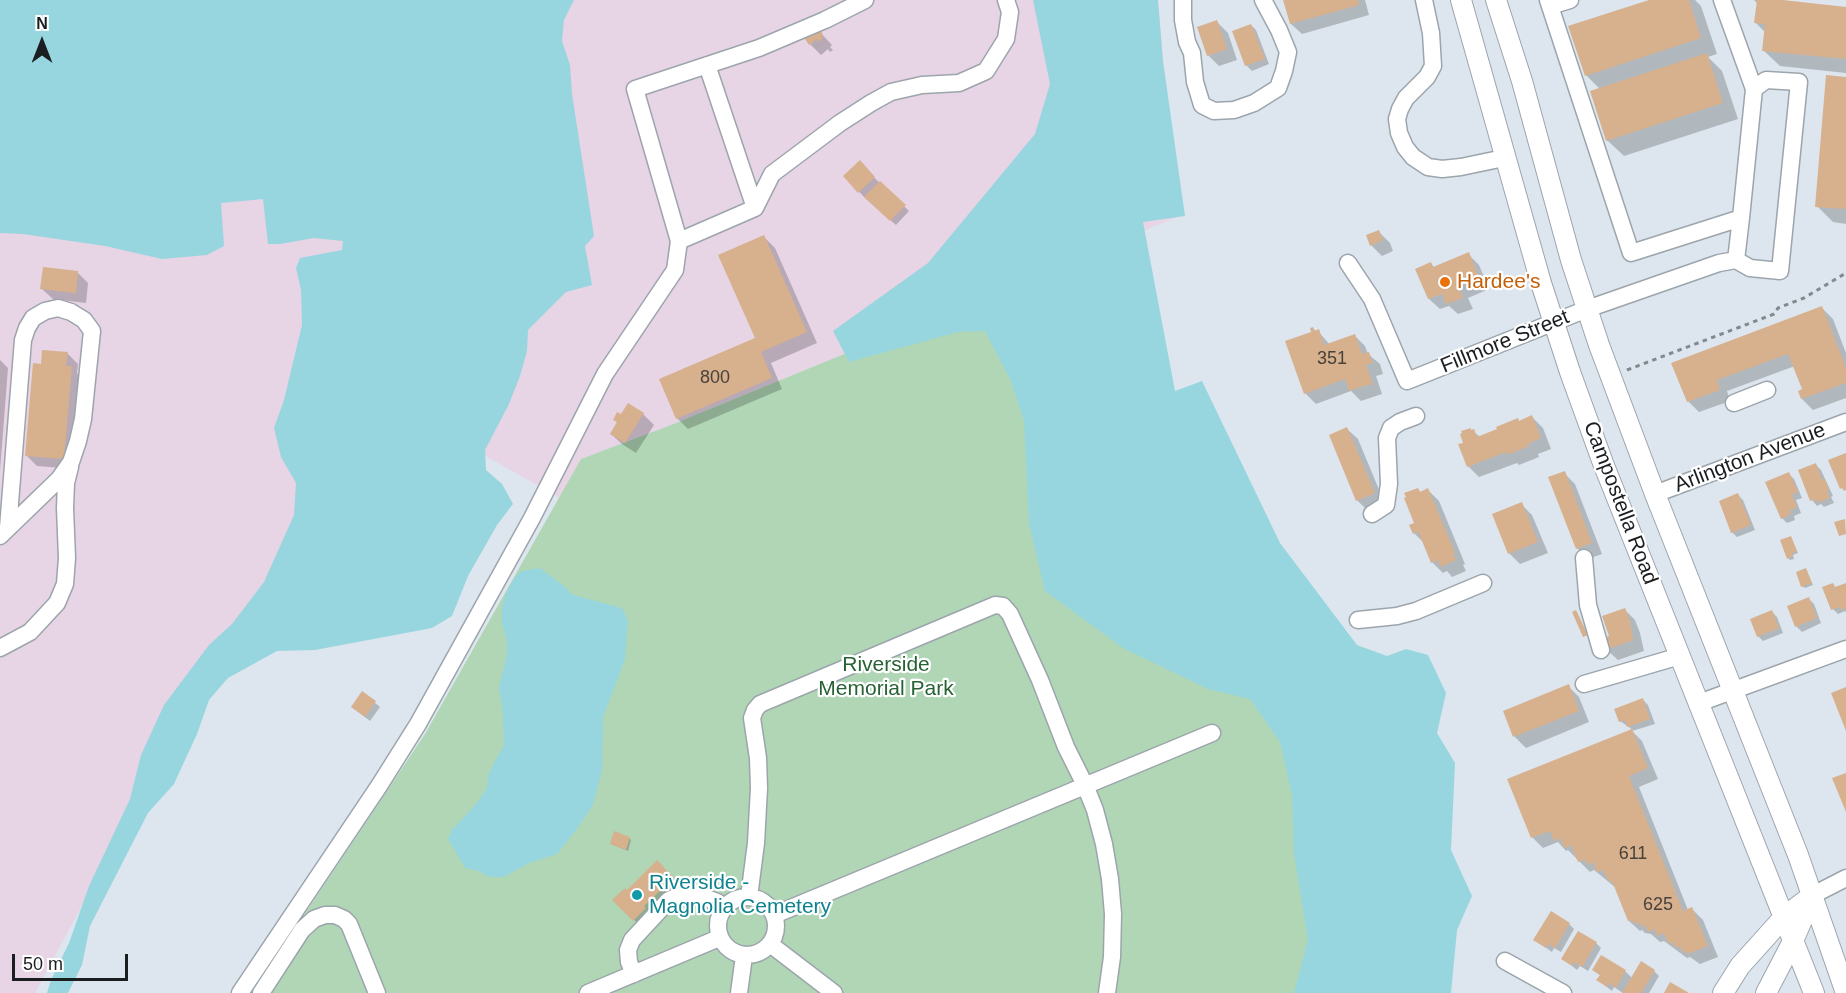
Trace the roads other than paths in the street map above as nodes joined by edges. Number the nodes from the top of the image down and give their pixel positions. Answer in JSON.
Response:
{"nodes":[{"id":1,"x":865,"y":0,"type":"edge"},
{"id":2,"x":1006,"y":0,"type":"edge"},
{"id":3,"x":1183,"y":0,"type":"edge"},
{"id":4,"x":1263,"y":0,"type":"edge"},
{"id":5,"x":1424,"y":0,"type":"edge"},
{"id":6,"x":1461,"y":0,"type":"edge"},
{"id":7,"x":1496,"y":0,"type":"edge"},
{"id":8,"x":1570,"y":0,"type":"edge"},
{"id":9,"x":1722,"y":0,"type":"edge"},
{"id":10,"x":1549,"y":3,"type":"edge"},
{"id":11,"x":707,"y":64,"type":"junction"},
{"id":12,"x":1754,"y":89,"type":"junction"},
{"id":13,"x":1504,"y":158,"type":"junction"},
{"id":14,"x":755,"y":208,"type":"junction"},
{"id":15,"x":1741,"y":218,"type":"junction"},
{"id":16,"x":679,"y":241,"type":"junction"},
{"id":17,"x":1736,"y":260,"type":"junction"},
{"id":18,"x":1348,"y":263,"type":"dead end"},
{"id":19,"x":1587,"y":309,"type":"junction"},
{"id":20,"x":1553,"y":322,"type":"junction"},
{"id":21,"x":1767,"y":390,"type":"dead end"},
{"id":22,"x":1734,"y":403,"type":"dead end"},
{"id":23,"x":1416,"y":417,"type":"dead end"},
{"id":24,"x":1846,"y":422,"type":"edge"},
{"id":25,"x":71,"y":462,"type":"junction"},
{"id":26,"x":1654,"y":494,"type":"junction"},
{"id":27,"x":1372,"y":514,"type":"dead end"},
{"id":28,"x":4,"y":532,"type":"edge"},
{"id":29,"x":1584,"y":558,"type":"dead end"},
{"id":30,"x":1483,"y":583,"type":"dead end"},
{"id":31,"x":1358,"y":620,"type":"dead end"},
{"id":32,"x":0,"y":648,"type":"edge"},
{"id":33,"x":1846,"y":649,"type":"edge"},
{"id":34,"x":1601,"y":650,"type":"dead end"},
{"id":35,"x":1680,"y":656,"type":"junction"},
{"id":36,"x":1584,"y":684,"type":"dead end"},
{"id":37,"x":1733,"y":690,"type":"junction"},
{"id":38,"x":1699,"y":704,"type":"junction"},
{"id":39,"x":1212,"y":733,"type":"dead end"},
{"id":40,"x":1085,"y":785,"type":"junction"},
{"id":41,"x":1846,"y":878,"type":"edge"},
{"id":42,"x":1813,"y":895,"type":"junction"},
{"id":43,"x":749,"y":897,"type":"junction"},
{"id":44,"x":724,"y":907,"type":"junction"},
{"id":45,"x":774,"y":915,"type":"junction"},
{"id":46,"x":1784,"y":917,"type":"junction"},
{"id":47,"x":719,"y":938,"type":"junction"},
{"id":48,"x":1793,"y":941,"type":"junction"},
{"id":49,"x":770,"y":944,"type":"junction"},
{"id":50,"x":744,"y":956,"type":"junction"},
{"id":51,"x":1504,"y":961,"type":"dead end"},
{"id":52,"x":634,"y":974,"type":"junction"},
{"id":53,"x":240,"y":993,"type":"edge"},
{"id":54,"x":261,"y":993,"type":"edge"},
{"id":55,"x":377,"y":993,"type":"edge"},
{"id":56,"x":588,"y":993,"type":"edge"},
{"id":57,"x":739,"y":993,"type":"edge"},
{"id":58,"x":834,"y":993,"type":"edge"},
{"id":59,"x":1107,"y":993,"type":"edge"},
{"id":60,"x":1563,"y":993,"type":"edge"},
{"id":61,"x":1723,"y":993,"type":"edge"},
{"id":62,"x":1766,"y":993,"type":"edge"},
{"id":63,"x":1814,"y":993,"type":"edge"},
{"id":64,"x":1846,"y":993,"type":"edge"}],
"edges":[{"from":1,"to":11,"type":"street"},
{"from":2,"to":14,"type":"street"},
{"from":3,"to":4,"type":"street"},
{"from":5,"to":13,"type":"street"},
{"from":6,"to":13,"type":"main road","name":"Campostella Road"},
{"from":7,"to":19,"type":"main road","name":"Campostella Road"},
{"from":8,"to":10,"type":"street"},
{"from":9,"to":12,"type":"street"},
{"from":10,"to":15,"type":"street"},
{"from":11,"to":14,"type":"street"},
{"from":11,"to":16,"type":"street"},
{"from":12,"to":15,"type":"street"},
{"from":12,"to":17,"type":"street"},
{"from":13,"to":20,"type":"main road","name":"Campostella Road"},
{"from":14,"to":16,"type":"street"},
{"from":15,"to":17,"type":"street"},
{"from":16,"to":53,"type":"street"},
{"from":17,"to":19,"type":"street","name":"Fillmore Street"},
{"from":18,"to":20,"type":"street","name":"Fillmore Street"},
{"from":19,"to":20,"type":"street","name":"Fillmore Street"},
{"from":19,"to":26,"type":"main road","name":"Campostella Road"},
{"from":20,"to":35,"type":"main road","name":"Campostella Road"},
{"from":21,"to":22,"type":"street"},
{"from":23,"to":27,"type":"street"},
{"from":24,"to":26,"type":"street","name":"Arlington Avenue"},
{"from":25,"to":28,"type":"street"},
{"from":25,"to":28,"type":"street"},
{"from":25,"to":32,"type":"street"},
{"from":26,"to":37,"type":"main road","name":"Campostella Road"},
{"from":29,"to":34,"type":"street"},
{"from":30,"to":31,"type":"street"},
{"from":33,"to":37,"type":"street"},
{"from":35,"to":36,"type":"street"},
{"from":35,"to":38,"type":"main road","name":"Campostella Road"},
{"from":37,"to":38,"type":"street"},
{"from":37,"to":42,"type":"main road","name":"Campostella Road"},
{"from":38,"to":46,"type":"main road","name":"Campostella Road"},
{"from":39,"to":40,"type":"street"},
{"from":40,"to":43,"type":"street"},
{"from":40,"to":45,"type":"street"},
{"from":40,"to":59,"type":"street"},
{"from":41,"to":42,"type":"street"},
{"from":42,"to":46,"type":"main road"},
{"from":42,"to":48,"type":"main road"},
{"from":42,"to":64,"type":"main road","name":"Campostella Road"},
{"from":43,"to":44,"type":"street"},
{"from":43,"to":45,"type":"street"},
{"from":44,"to":47,"type":"street"},
{"from":44,"to":52,"type":"street"},
{"from":45,"to":49,"type":"street"},
{"from":46,"to":48,"type":"main road","name":"Campostella Road"},
{"from":46,"to":61,"type":"main road"},
{"from":47,"to":50,"type":"street"},
{"from":47,"to":52,"type":"street"},
{"from":48,"to":62,"type":"main road"},
{"from":48,"to":63,"type":"main road","name":"Campostella Road"},
{"from":49,"to":50,"type":"street"},
{"from":49,"to":58,"type":"street"},
{"from":50,"to":57,"type":"street"},
{"from":51,"to":60,"type":"street"},
{"from":52,"to":56,"type":"street"},
{"from":54,"to":55,"type":"street"}]}
